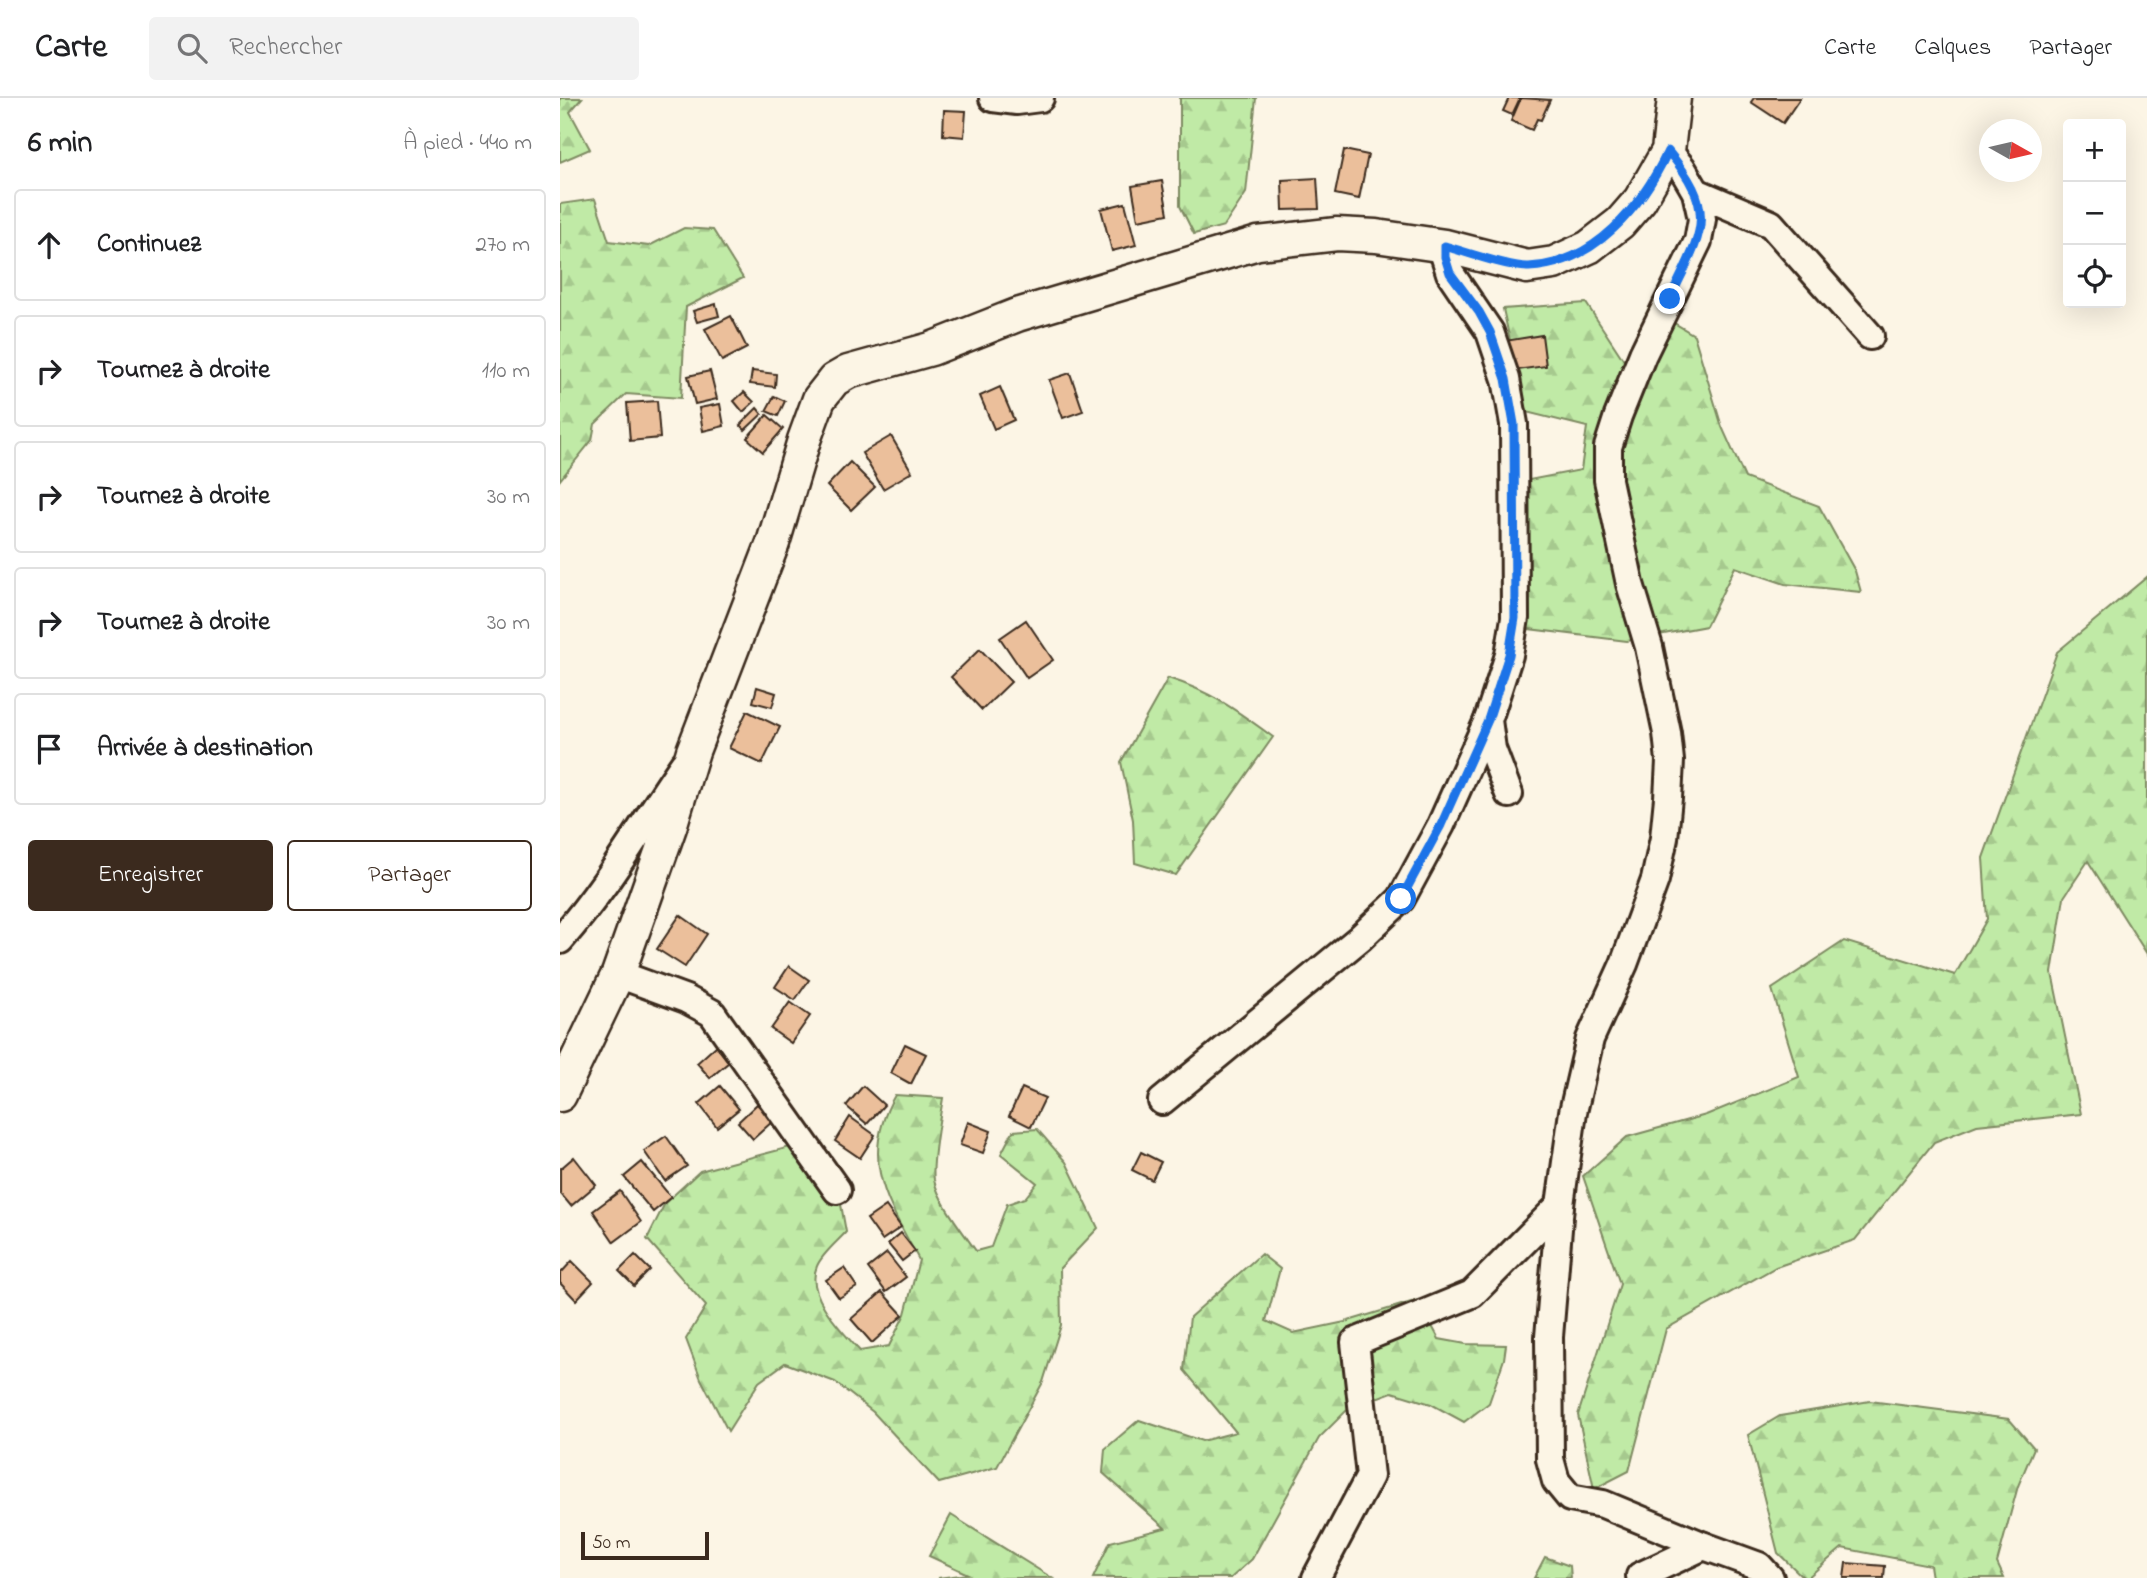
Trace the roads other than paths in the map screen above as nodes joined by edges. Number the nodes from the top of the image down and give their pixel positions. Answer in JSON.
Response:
{"nodes":[{"id":1,"x":993,"y":98,"type":"edge"},
{"id":2,"x":1040,"y":98,"type":"edge"},
{"id":3,"x":1674,"y":98,"type":"edge"},
{"id":4,"x":1668,"y":151,"type":"junction"},
{"id":5,"x":1696,"y":192,"type":"junction"},
{"id":6,"x":1445,"y":246,"type":"junction"},
{"id":7,"x":1870,"y":336,"type":"dead end"},
{"id":8,"x":1488,"y":720,"type":"junction"},
{"id":9,"x":693,"y":751,"type":"junction"},
{"id":10,"x":1509,"y":794,"type":"dead end"},
{"id":11,"x":560,"y":940,"type":"edge"},
{"id":12,"x":618,"y":974,"type":"junction"},
{"id":13,"x":560,"y":1095,"type":"edge"},
{"id":14,"x":1162,"y":1101,"type":"dead end"},
{"id":15,"x":837,"y":1190,"type":"dead end"},
{"id":16,"x":1560,"y":1205,"type":"junction"},
{"id":17,"x":1704,"y":1546,"type":"junction"},
{"id":18,"x":1640,"y":1576,"type":"edge"},
{"id":19,"x":1317,"y":1578,"type":"edge"},
{"id":20,"x":1770,"y":1578,"type":"edge"}],
"edges":[{"from":1,"to":2,"type":"street"},
{"from":3,"to":4,"type":"main road"},
{"from":4,"to":5,"type":"street"},
{"from":4,"to":6,"type":"main road"},
{"from":5,"to":7,"type":"street"},
{"from":5,"to":16,"type":"street"},
{"from":6,"to":8,"type":"street"},
{"from":6,"to":9,"type":"main road"},
{"from":8,"to":10,"type":"street"},
{"from":8,"to":14,"type":"street"},
{"from":9,"to":11,"type":"street"},
{"from":9,"to":12,"type":"main road"},
{"from":12,"to":13,"type":"main road"},
{"from":12,"to":15,"type":"street"},
{"from":16,"to":17,"type":"street"},
{"from":16,"to":19,"type":"street"},
{"from":17,"to":18,"type":"street"},
{"from":17,"to":20,"type":"street"}]}
